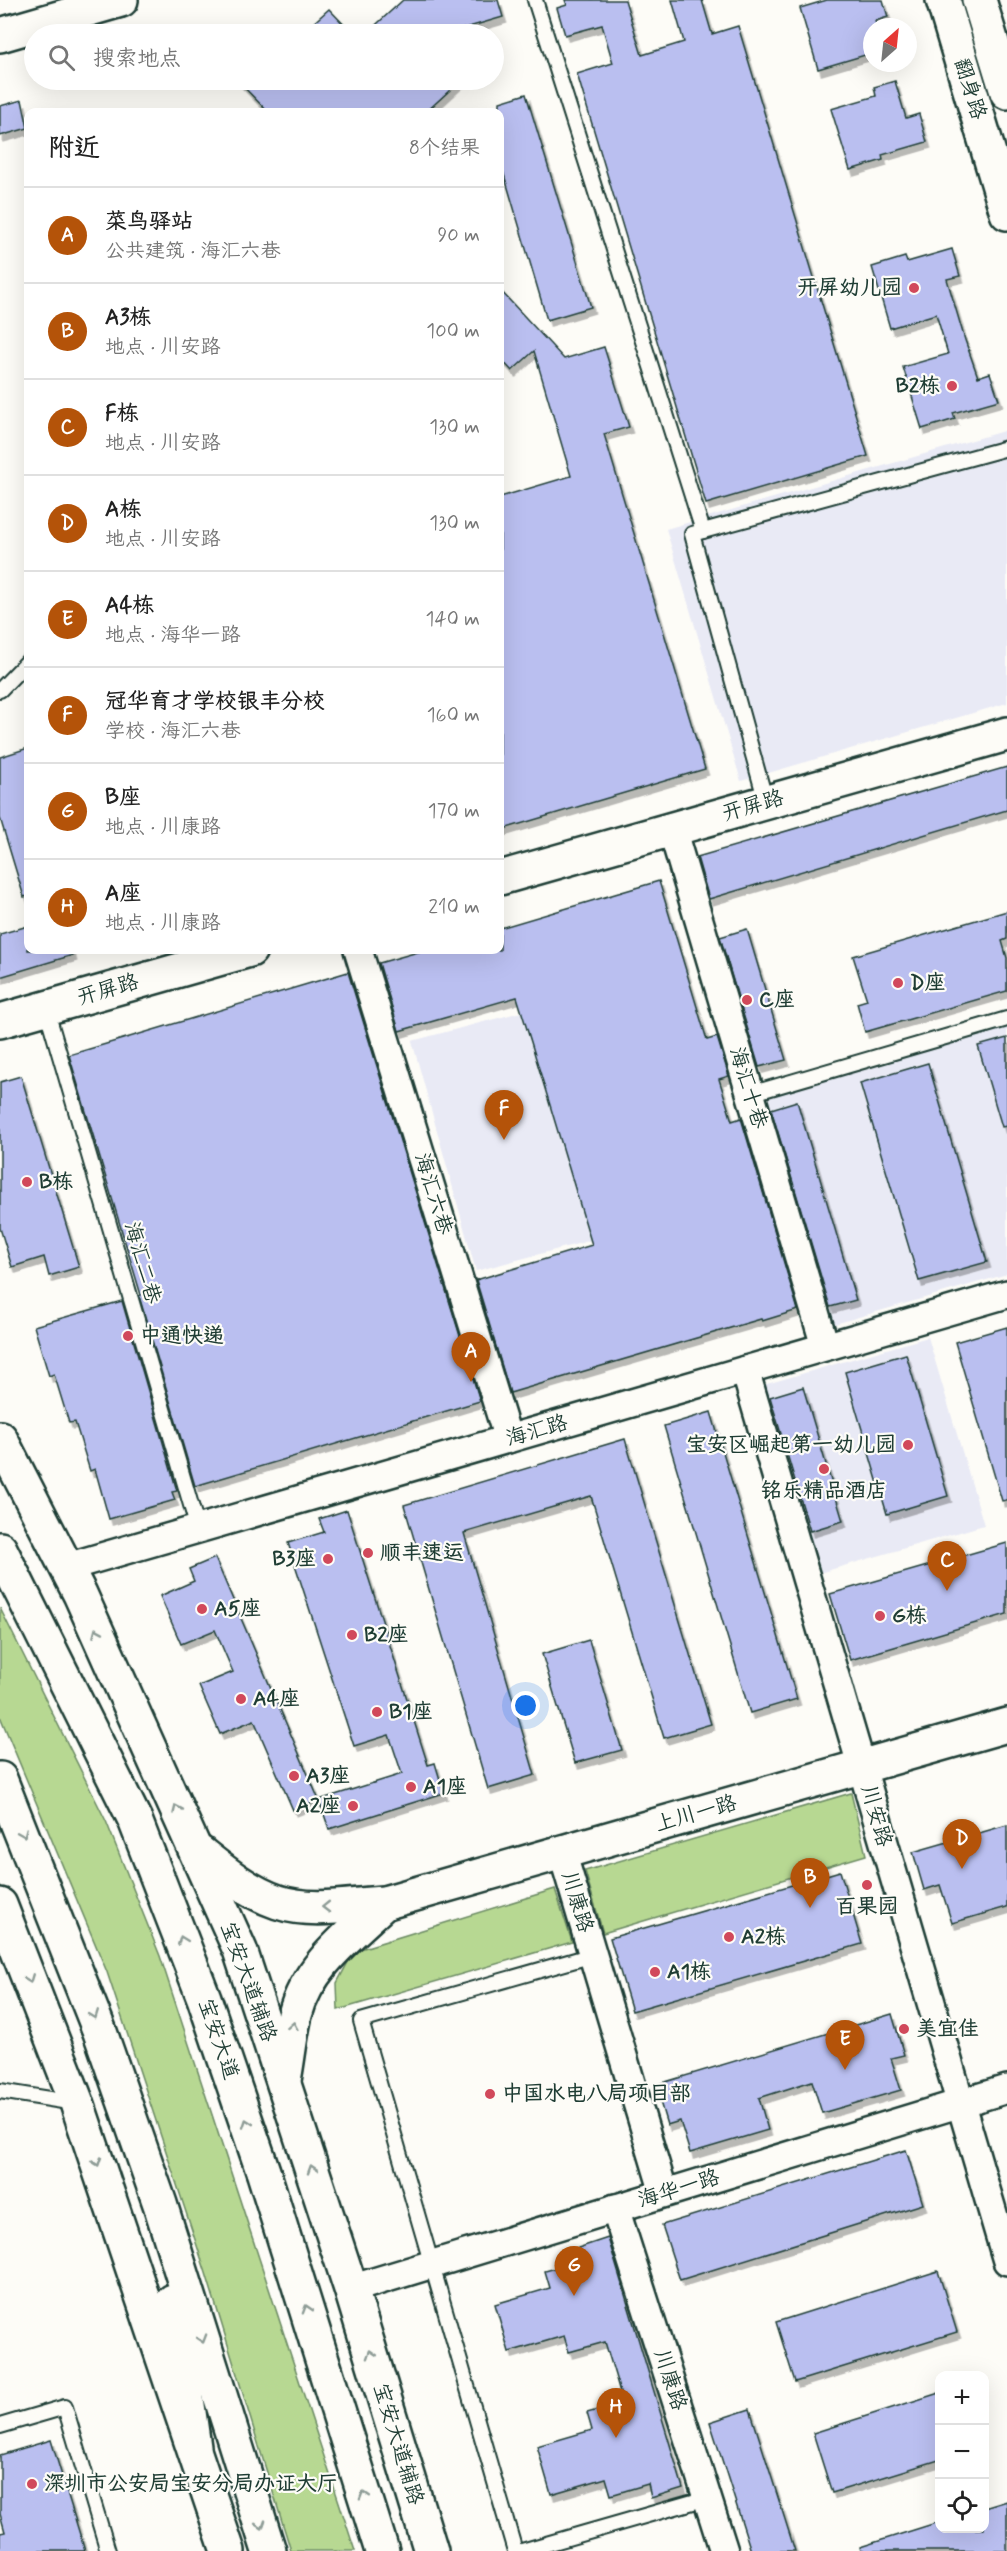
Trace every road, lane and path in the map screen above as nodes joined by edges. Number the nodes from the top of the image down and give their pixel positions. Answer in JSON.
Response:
{"nodes":[{"id":1,"x":121,"y":0,"type":"edge"},
{"id":2,"x":535,"y":0,"type":"edge"},
{"id":3,"x":943,"y":0,"type":"edge"},
{"id":4,"x":979,"y":0,"type":"edge"},
{"id":5,"x":38,"y":24,"type":"edge"},
{"id":6,"x":24,"y":28,"type":"edge"},
{"id":7,"x":0,"y":35,"type":"edge"},
{"id":8,"x":1007,"y":92,"type":"edge"},
{"id":9,"x":1007,"y":213,"type":"edge"},
{"id":10,"x":1007,"y":448,"type":"edge"},
{"id":11,"x":703,"y":531,"type":"junction"},
{"id":12,"x":24,"y":665,"type":"edge"},
{"id":13,"x":0,"y":690,"type":"edge"},
{"id":14,"x":1007,"y":734,"type":"edge"},
{"id":15,"x":766,"y":802,"type":"junction"},
{"id":16,"x":672,"y":829,"type":"junction"},
{"id":17,"x":504,"y":877,"type":"edge"},
{"id":18,"x":236,"y":954,"type":"edge"},
{"id":19,"x":359,"y":954,"type":"edge"},
{"id":20,"x":46,"y":1008,"type":"junction"},
{"id":21,"x":1007,"y":1019,"type":"edge"},
{"id":22,"x":0,"y":1021,"type":"edge"},
{"id":23,"x":750,"y":1094,"type":"junction"},
{"id":24,"x":1007,"y":1294,"type":"edge"},
{"id":25,"x":825,"y":1346,"type":"junction"},
{"id":26,"x":745,"y":1370,"type":"junction"},
{"id":27,"x":0,"y":1438,"type":"edge"},
{"id":28,"x":508,"y":1439,"type":"junction"},
{"id":29,"x":198,"y":1529,"type":"junction"},
{"id":30,"x":0,"y":1549,"type":"edge"},
{"id":31,"x":67,"y":1567,"type":"junction"},
{"id":32,"x":1007,"y":1725,"type":"edge"},
{"id":33,"x":862,"y":1767,"type":"junction"},
{"id":34,"x":0,"y":1779,"type":"edge"},
{"id":35,"x":195,"y":1849,"type":"junction"},
{"id":36,"x":562,"y":1852,"type":"junction"},
{"id":37,"x":384,"y":1903,"type":"junction"},
{"id":38,"x":0,"y":1906,"type":"edge"},
{"id":39,"x":593,"y":1955,"type":"junction"},
{"id":40,"x":284,"y":2084,"type":"junction"},
{"id":41,"x":1007,"y":2089,"type":"edge"},
{"id":42,"x":0,"y":2091,"type":"edge"},
{"id":43,"x":77,"y":2103,"type":"junction"},
{"id":44,"x":960,"y":2103,"type":"junction"},
{"id":45,"x":664,"y":2193,"type":"junction"},
{"id":46,"x":159,"y":2204,"type":"junction"},
{"id":47,"x":615,"y":2208,"type":"junction"},
{"id":48,"x":1007,"y":2261,"type":"edge"},
{"id":49,"x":432,"y":2264,"type":"junction"},
{"id":50,"x":351,"y":2289,"type":"junction"},
{"id":51,"x":0,"y":2426,"type":"edge"},
{"id":52,"x":194,"y":2447,"type":"junction"},
{"id":53,"x":707,"y":2498,"type":"junction"},
{"id":54,"x":108,"y":2551,"type":"edge"},
{"id":55,"x":228,"y":2551,"type":"edge"},
{"id":56,"x":269,"y":2551,"type":"edge"},
{"id":57,"x":382,"y":2551,"type":"edge"},
{"id":58,"x":431,"y":2551,"type":"edge"},
{"id":59,"x":515,"y":2551,"type":"edge"},
{"id":60,"x":522,"y":2551,"type":"edge"},
{"id":61,"x":724,"y":2551,"type":"edge"}],
"edges":[{"from":1,"to":5,"type":"main road"},
{"from":2,"to":11,"type":"lane"},
{"from":3,"to":9,"type":"main road","name":"翻身路"},
{"from":4,"to":8,"type":"main road","name":"翻身路"},
{"from":6,"to":7,"type":"main road"},
{"from":10,"to":11,"type":"lane"},
{"from":11,"to":15,"type":"lane"},
{"from":12,"to":13,"type":"lane"},
{"from":14,"to":15,"type":"main road","name":"开屏路"},
{"from":15,"to":16,"type":"main road","name":"开屏路"},
{"from":16,"to":17,"type":"main road","name":"开屏路"},
{"from":16,"to":23,"type":"street","name":"海汇十巷"},
{"from":18,"to":20,"type":"main road","name":"开屏路"},
{"from":19,"to":28,"type":"street","name":"海汇六巷"},
{"from":20,"to":22,"type":"main road","name":"开屏路"},
{"from":20,"to":29,"type":"lane","name":"海汇二巷"},
{"from":21,"to":23,"type":"lane"},
{"from":23,"to":25,"type":"street","name":"海汇十巷"},
{"from":24,"to":25,"type":"street","name":"海汇路"},
{"from":25,"to":26,"type":"street","name":"海汇路"},
{"from":26,"to":28,"type":"street","name":"海汇路"},
{"from":26,"to":33,"type":"street","name":"川安路"},
{"from":27,"to":31,"type":"main road","name":"宝安大道辅路"},
{"from":28,"to":29,"type":"street","name":"海汇路"},
{"from":29,"to":31,"type":"street","name":"海汇路"},
{"from":57,"to":30,"type":"main road","name":"宝安大道","one_way":true},
{"from":35,"to":31,"type":"main road","name":"宝安大道辅路","one_way":true},
{"from":32,"to":33,"type":"main road","name":"上川一路"},
{"from":33,"to":36,"type":"main road","name":"上川一路"},
{"from":33,"to":44,"type":"street","name":"川安路"},
{"from":34,"to":46,"type":"main road","one_way":true},
{"from":37,"to":35,"type":"main road","name":"上川一路","one_way":true},
{"from":35,"to":40,"type":"main road","name":"宝安大道辅路"},
{"from":36,"to":37,"type":"main road","name":"上川一路"},
{"from":36,"to":39,"type":"street","name":"川康路"},
{"from":40,"to":37,"type":"main road","name":"上川一路","one_way":true},
{"from":38,"to":43,"type":"main road","one_way":true},
{"from":39,"to":45,"type":"street","name":"川康路"},
{"from":39,"to":49,"type":"lane"},
{"from":50,"to":40,"type":"main road","name":"宝安大道辅路","one_way":true},
{"from":41,"to":44,"type":"street","name":"海华一路"},
{"from":42,"to":43,"type":"lane"},
{"from":43,"to":52,"type":"main road","one_way":true},
{"from":44,"to":45,"type":"street","name":"海华一路"},
{"from":44,"to":48,"type":"street","name":"川安路"},
{"from":45,"to":47,"type":"street","name":"海华一路"},
{"from":46,"to":52,"type":"main road"},
{"from":46,"to":56,"type":"main road","one_way":true},
{"from":47,"to":49,"type":"street","name":"海华一路"},
{"from":47,"to":53,"type":"street","name":"川康路"},
{"from":49,"to":50,"type":"street","name":"海华一路"},
{"from":49,"to":59,"type":"lane"},
{"from":58,"to":50,"type":"main road","name":"宝安大道辅路","one_way":true},
{"from":51,"to":54,"type":"lane"},
{"from":52,"to":55,"type":"main road"},
{"from":53,"to":60,"type":"lane"},
{"from":53,"to":61,"type":"street","name":"川康路"}]}
